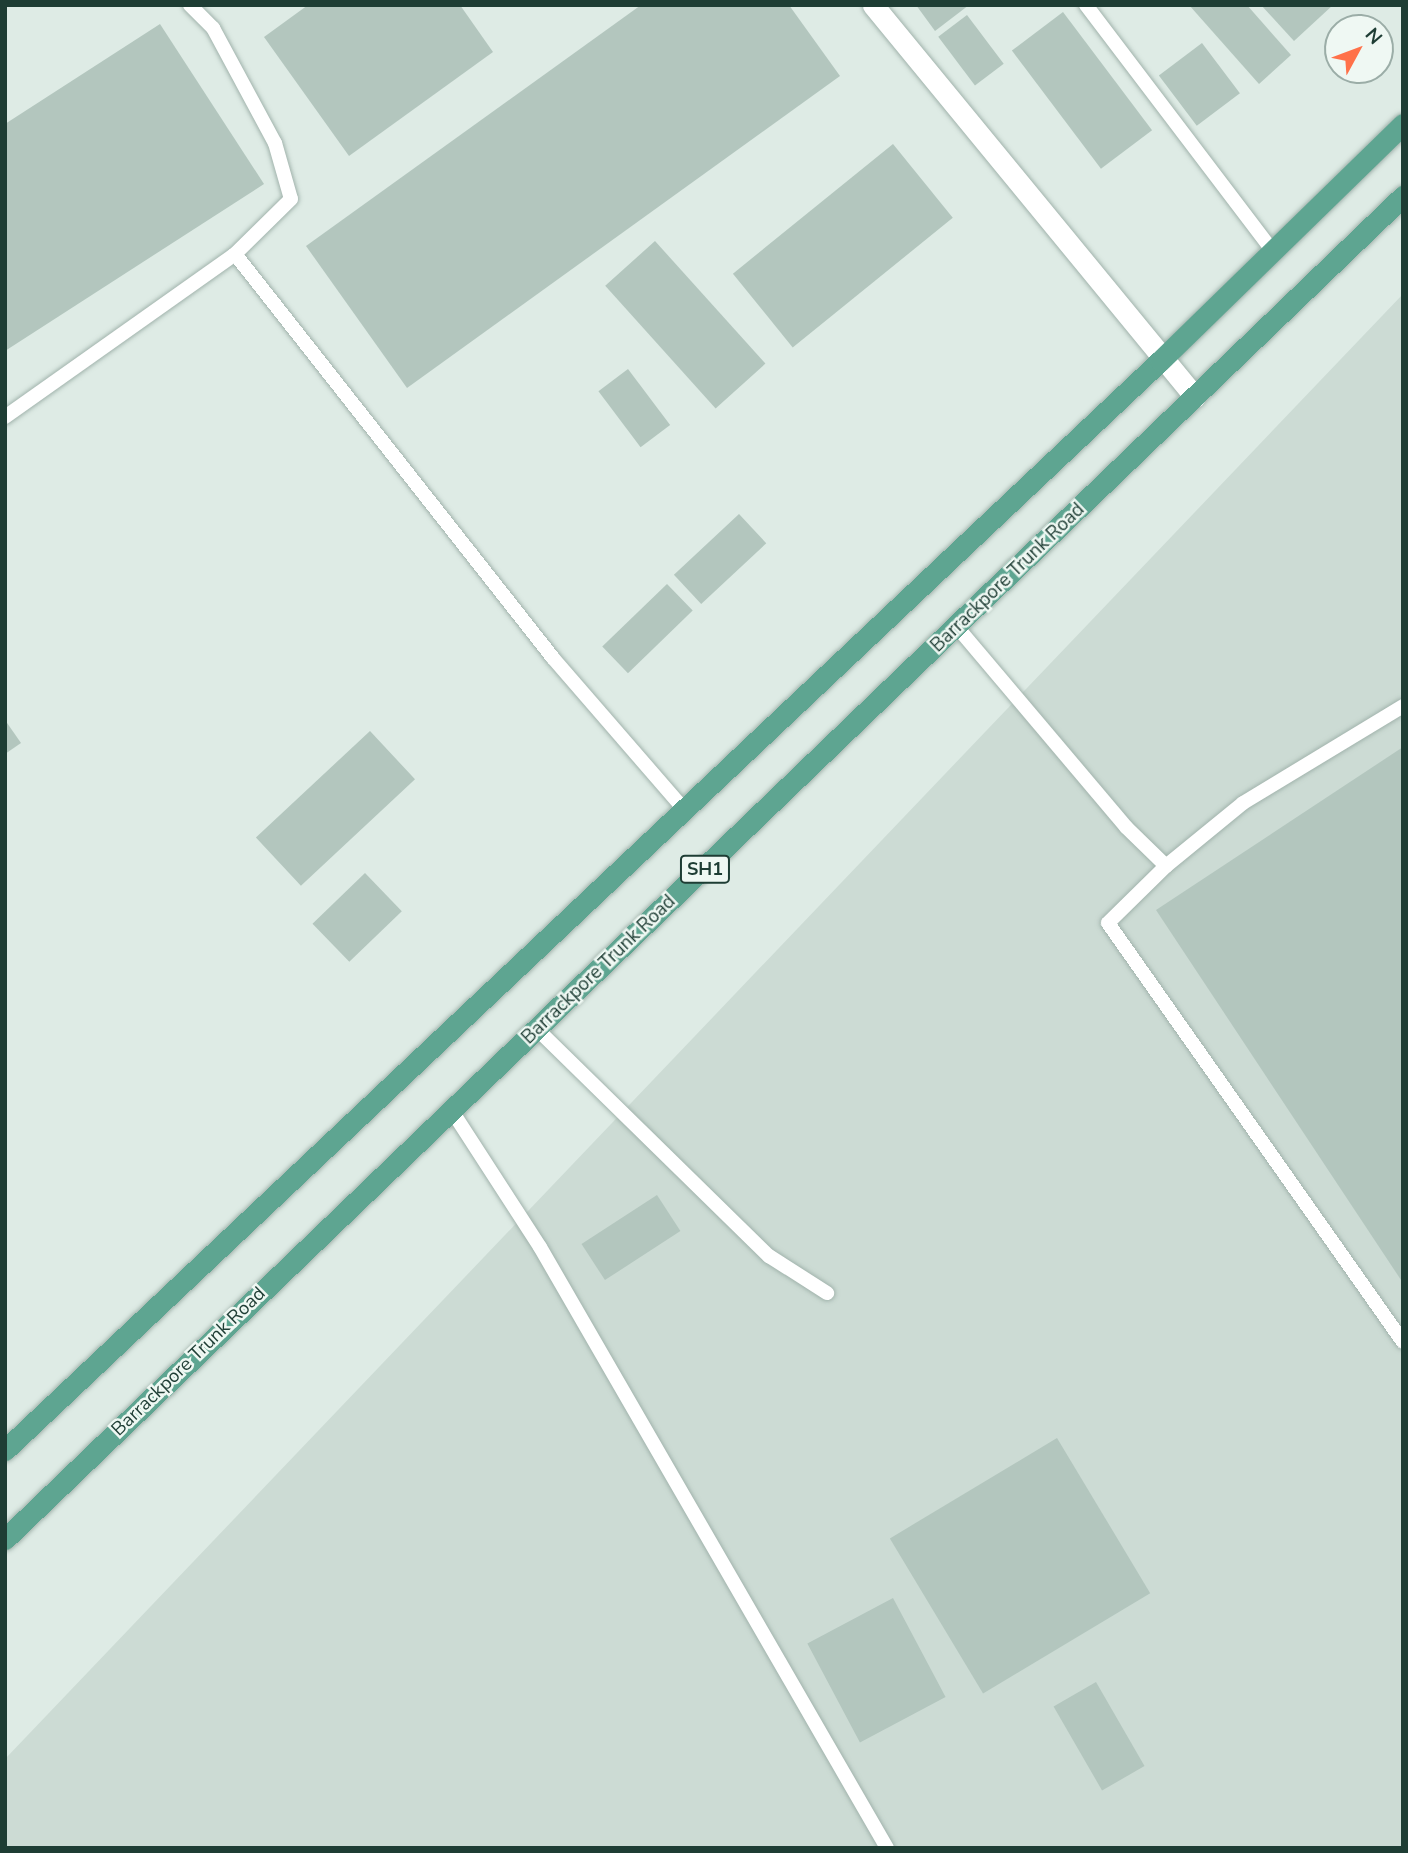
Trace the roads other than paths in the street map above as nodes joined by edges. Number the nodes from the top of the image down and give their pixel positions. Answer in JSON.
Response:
{"nodes":[{"id":1,"x":190,"y":5,"type":"edge"},
{"id":2,"x":873,"y":5,"type":"edge"},
{"id":3,"x":1086,"y":5,"type":"edge"},
{"id":4,"x":1403,"y":124,"type":"edge"},
{"id":5,"x":1403,"y":196,"type":"edge"},
{"id":6,"x":1273,"y":251,"type":"junction"},
{"id":7,"x":235,"y":254,"type":"junction"},
{"id":8,"x":1160,"y":360,"type":"junction"},
{"id":9,"x":1195,"y":397,"type":"junction"},
{"id":10,"x":5,"y":417,"type":"edge"},
{"id":11,"x":957,"y":628,"type":"junction"},
{"id":12,"x":1403,"y":706,"type":"edge"},
{"id":13,"x":684,"y":808,"type":"junction"},
{"id":14,"x":1166,"y":866,"type":"junction"},
{"id":15,"x":537,"y":1029,"type":"junction"},
{"id":16,"x":452,"y":1111,"type":"junction"},
{"id":17,"x":827,"y":1293,"type":"dead end"},
{"id":18,"x":1403,"y":1342,"type":"edge"},
{"id":19,"x":8,"y":1442,"type":"edge"},
{"id":20,"x":5,"y":1539,"type":"edge"},
{"id":21,"x":887,"y":1848,"type":"edge"}],
"edges":[{"from":1,"to":7,"type":"lane"},
{"from":2,"to":8,"type":"street"},
{"from":3,"to":6,"type":"lane"},
{"from":4,"to":6,"type":"main road"},
{"from":5,"to":9,"type":"main road","name":"Barrackpore Trunk Road","number":"SH1"},
{"from":6,"to":8,"type":"main road"},
{"from":7,"to":10,"type":"lane"},
{"from":7,"to":13,"type":"lane"},
{"from":8,"to":9,"type":"street"},
{"from":8,"to":13,"type":"main road"},
{"from":9,"to":11,"type":"main road","name":"Barrackpore Trunk Road","number":"SH1"},
{"from":11,"to":14,"type":"lane"},
{"from":11,"to":15,"type":"main road","name":"Barrackpore Trunk Road","number":"SH1"},
{"from":12,"to":14,"type":"lane"},
{"from":13,"to":19,"type":"main road"},
{"from":14,"to":18,"type":"lane"},
{"from":15,"to":16,"type":"main road","name":"Barrackpore Trunk Road","number":"SH1"},
{"from":15,"to":17,"type":"lane"},
{"from":16,"to":20,"type":"main road","name":"Barrackpore Trunk Road","number":"SH1"},
{"from":16,"to":21,"type":"lane"}]}
